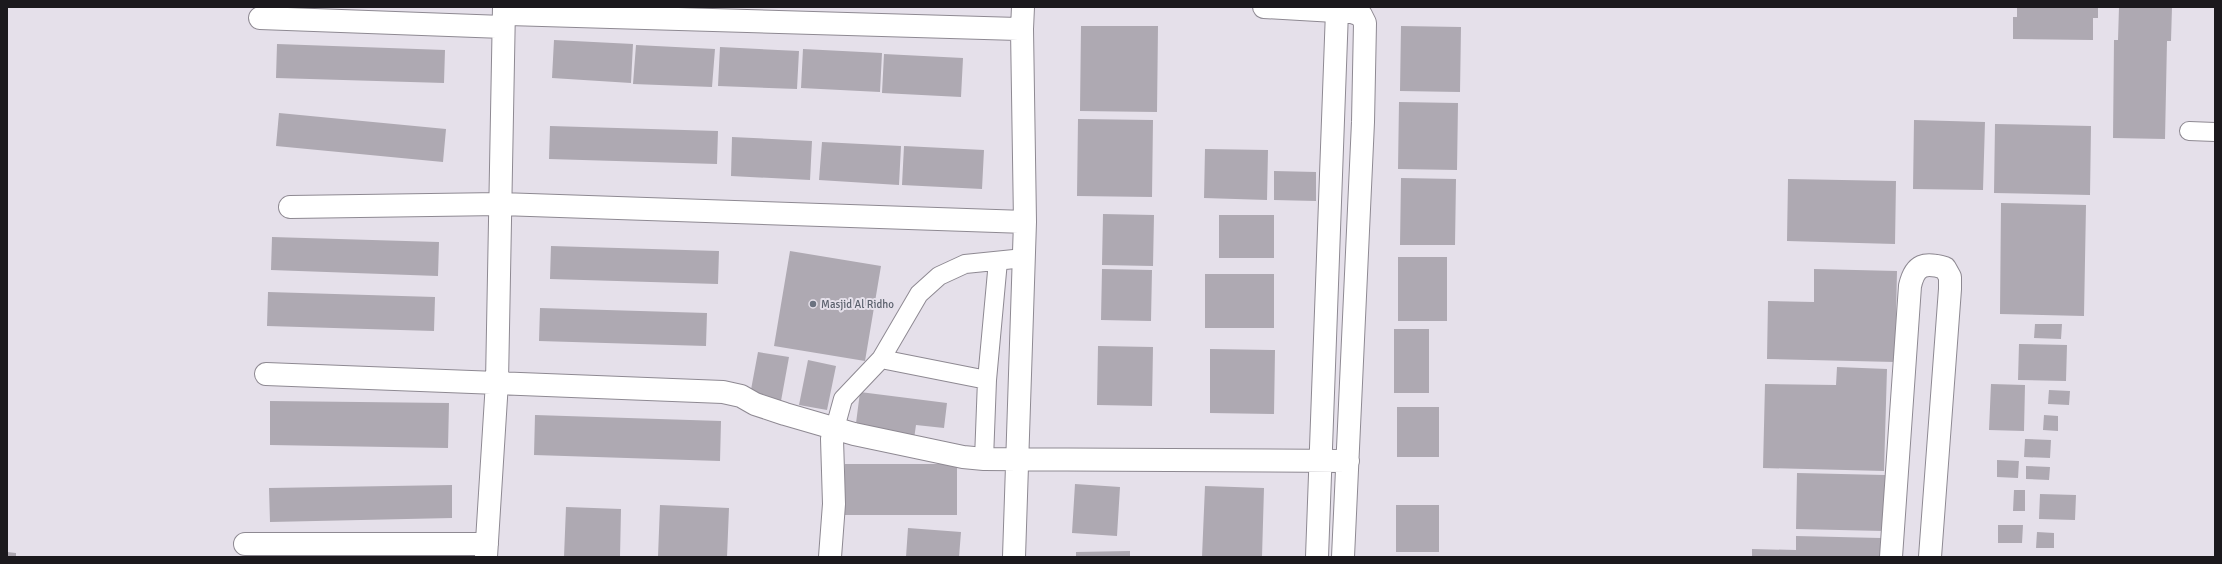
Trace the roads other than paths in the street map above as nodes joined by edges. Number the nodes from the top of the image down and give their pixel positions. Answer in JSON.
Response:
{"nodes":[{"id":1,"x":1023,"y":7,"type":"edge"},
{"id":2,"x":1264,"y":7,"type":"edge"},
{"id":3,"x":1337,"y":11,"type":"junction"},
{"id":4,"x":504,"y":16,"type":"edge"},
{"id":5,"x":260,"y":18,"type":"dead end"},
{"id":6,"x":1022,"y":29,"type":"junction"},
{"id":7,"x":2189,"y":131,"type":"dead end"},
{"id":8,"x":2215,"y":132,"type":"edge"},
{"id":9,"x":500,"y":204,"type":"junction"},
{"id":10,"x":290,"y":207,"type":"dead end"},
{"id":11,"x":1025,"y":222,"type":"junction"},
{"id":12,"x":1328,"y":251,"type":"junction"},
{"id":13,"x":1357,"y":251,"type":"junction"},
{"id":14,"x":1024,"y":258,"type":"junction"},
{"id":15,"x":998,"y":261,"type":"junction"},
{"id":16,"x":881,"y":359,"type":"junction"},
{"id":17,"x":266,"y":374,"type":"dead end"},
{"id":18,"x":987,"y":380,"type":"junction"},
{"id":19,"x":497,"y":382,"type":"junction"},
{"id":20,"x":835,"y":428,"type":"junction"},
{"id":21,"x":984,"y":459,"type":"junction"},
{"id":22,"x":1016,"y":460,"type":"junction"},
{"id":23,"x":1348,"y":461,"type":"junction"},
{"id":24,"x":1320,"y":462,"type":"junction"},
{"id":25,"x":245,"y":544,"type":"dead end"},
{"id":26,"x":487,"y":551,"type":"edge"},
{"id":27,"x":830,"y":557,"type":"edge"},
{"id":28,"x":1014,"y":557,"type":"edge"},
{"id":29,"x":1317,"y":557,"type":"edge"},
{"id":30,"x":1343,"y":557,"type":"edge"},
{"id":31,"x":1891,"y":557,"type":"edge"},
{"id":32,"x":1930,"y":557,"type":"edge"}],
"edges":[{"from":1,"to":6,"type":"street"},
{"from":2,"to":3,"type":"street"},
{"from":3,"to":12,"type":"street"},
{"from":3,"to":13,"type":"street"},
{"from":4,"to":5,"type":"street"},
{"from":4,"to":6,"type":"street"},
{"from":4,"to":9,"type":"street"},
{"from":6,"to":11,"type":"street"},
{"from":7,"to":8,"type":"lane"},
{"from":9,"to":10,"type":"street"},
{"from":9,"to":11,"type":"street"},
{"from":9,"to":19,"type":"street"},
{"from":11,"to":14,"type":"street"},
{"from":12,"to":13,"type":"street"},
{"from":12,"to":24,"type":"street"},
{"from":13,"to":23,"type":"street"},
{"from":14,"to":15,"type":"lane"},
{"from":14,"to":22,"type":"street"},
{"from":15,"to":16,"type":"lane"},
{"from":15,"to":18,"type":"lane"},
{"from":16,"to":18,"type":"lane"},
{"from":16,"to":20,"type":"lane"},
{"from":17,"to":19,"type":"street"},
{"from":18,"to":21,"type":"lane"},
{"from":19,"to":20,"type":"street"},
{"from":19,"to":26,"type":"street"},
{"from":20,"to":21,"type":"street"},
{"from":20,"to":27,"type":"street"},
{"from":21,"to":22,"type":"street"},
{"from":22,"to":24,"type":"street"},
{"from":22,"to":28,"type":"street"},
{"from":23,"to":24,"type":"street"},
{"from":23,"to":30,"type":"street"},
{"from":24,"to":29,"type":"street"},
{"from":25,"to":26,"type":"street"},
{"from":31,"to":32,"type":"street"}]}
